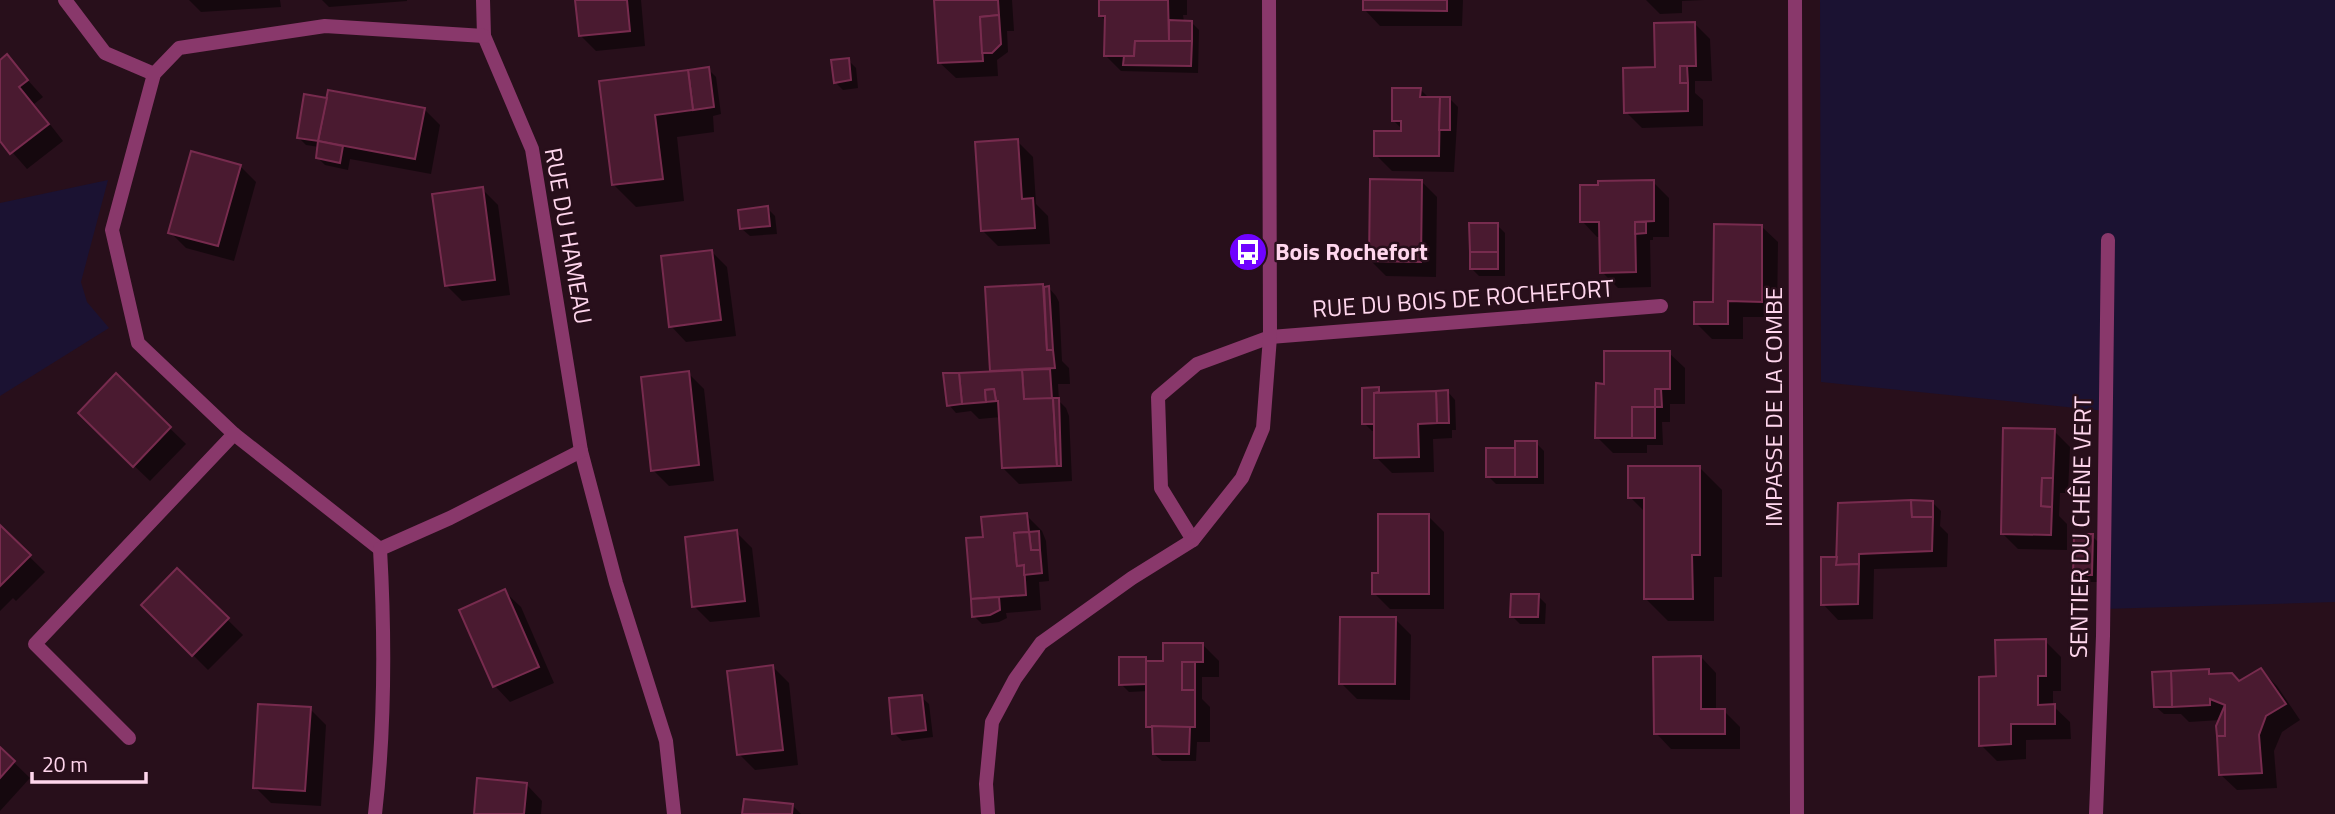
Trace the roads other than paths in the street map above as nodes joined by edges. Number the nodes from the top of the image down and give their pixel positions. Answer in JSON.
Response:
{"nodes":[{"id":1,"x":65,"y":0,"type":"edge"},
{"id":2,"x":483,"y":0,"type":"edge"},
{"id":3,"x":1269,"y":0,"type":"edge"},
{"id":4,"x":1795,"y":0,"type":"edge"},
{"id":5,"x":484,"y":36,"type":"junction"},
{"id":6,"x":154,"y":74,"type":"junction"},
{"id":7,"x":2108,"y":240,"type":"dead end"},
{"id":8,"x":1661,"y":306,"type":"dead end"},
{"id":9,"x":1270,"y":337,"type":"junction"},
{"id":10,"x":234,"y":434,"type":"junction"},
{"id":11,"x":581,"y":451,"type":"junction"},
{"id":12,"x":1193,"y":540,"type":"junction"},
{"id":13,"x":380,"y":549,"type":"junction"},
{"id":14,"x":129,"y":738,"type":"dead end"},
{"id":15,"x":375,"y":814,"type":"edge"},
{"id":16,"x":674,"y":814,"type":"edge"},
{"id":17,"x":988,"y":814,"type":"edge"},
{"id":18,"x":1797,"y":814,"type":"edge"},
{"id":19,"x":2096,"y":814,"type":"edge"}],
"edges":[{"from":1,"to":6,"type":"street"},
{"from":2,"to":5,"type":"street","name":"RUE DU HAMEAU"},
{"from":3,"to":9,"type":"street"},
{"from":4,"to":18,"type":"street","name":"IMPASSE DE LA COMBE"},
{"from":5,"to":6,"type":"street"},
{"from":5,"to":11,"type":"street","name":"RUE DU HAMEAU"},
{"from":6,"to":10,"type":"street"},
{"from":7,"to":19,"type":"street","name":"SENTIER DU CHÊNE VERT"},
{"from":8,"to":9,"type":"street","name":"RUE DU BOIS DE ROCHEFORT"},
{"from":9,"to":12,"type":"street"},
{"from":9,"to":12,"type":"street","name":"RUE DU BOIS DE ROCHEFORT"},
{"from":10,"to":13,"type":"street"},
{"from":10,"to":14,"type":"street"},
{"from":11,"to":13,"type":"street"},
{"from":11,"to":16,"type":"street","name":"RUE DU HAMEAU"},
{"from":12,"to":17,"type":"street"},
{"from":13,"to":15,"type":"street"}]}
